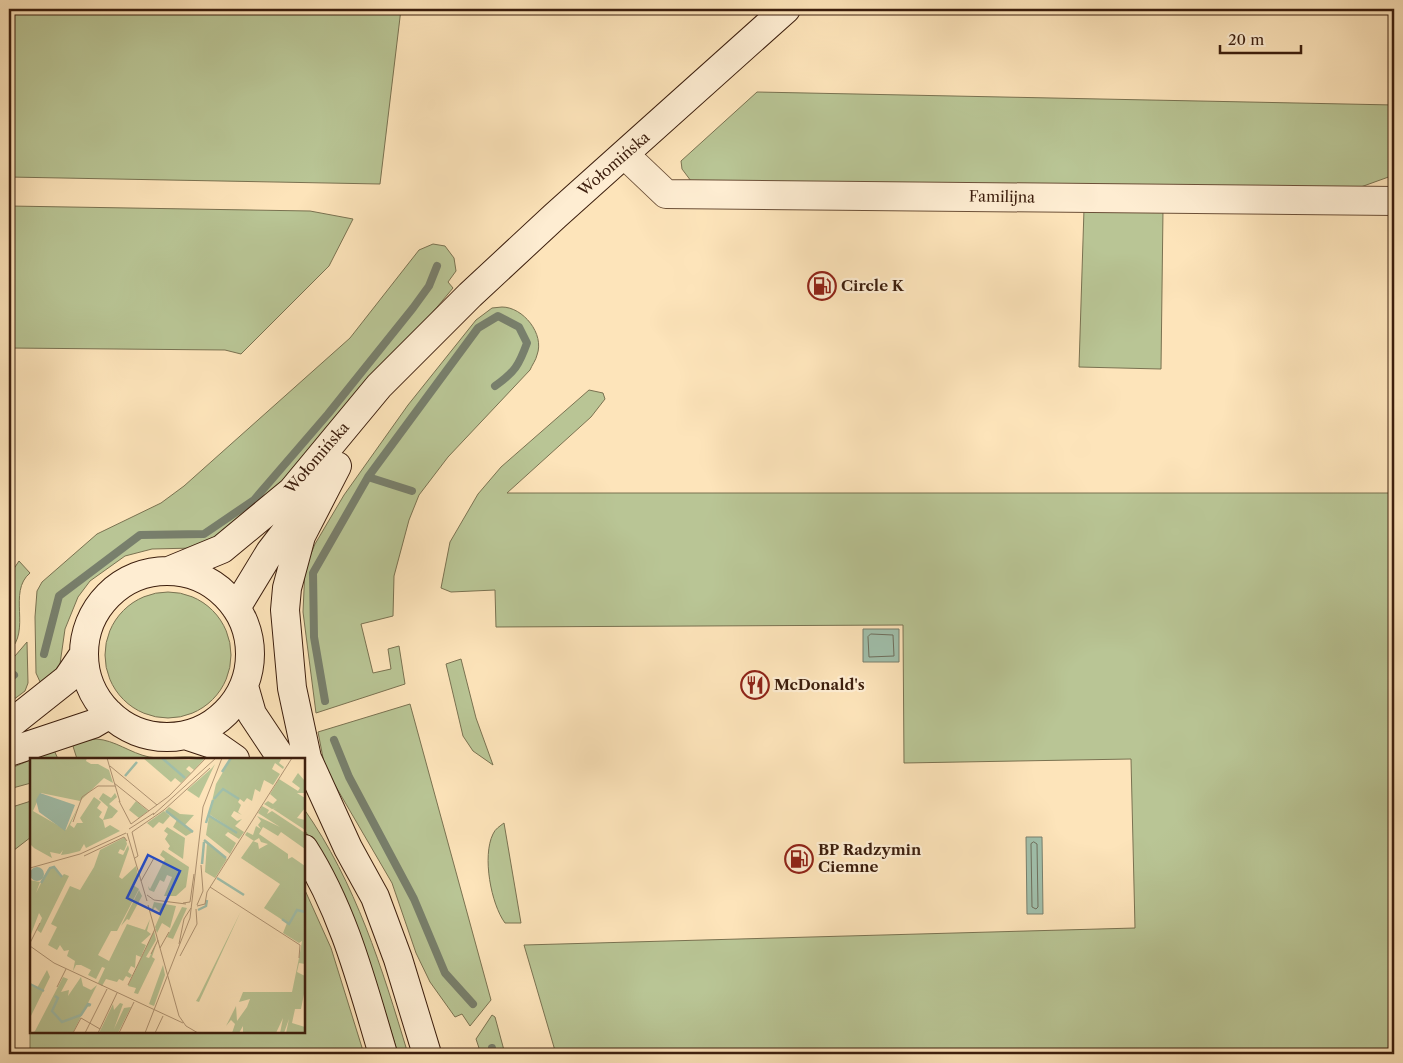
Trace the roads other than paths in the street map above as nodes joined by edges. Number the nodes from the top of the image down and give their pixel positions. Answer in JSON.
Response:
{"nodes":[{"id":1,"x":786,"y":9,"type":"edge"},
{"id":2,"x":625,"y":155,"type":"junction"},
{"id":3,"x":1394,"y":201,"type":"edge"},
{"id":4,"x":445,"y":321,"type":"junction"},
{"id":5,"x":337,"y":466,"type":"junction"},
{"id":6,"x":171,"y":570,"type":"junction"},
{"id":7,"x":236,"y":608,"type":"junction"},
{"id":8,"x":84,"y":654,"type":"junction"},
{"id":9,"x":244,"y":686,"type":"junction"},
{"id":10,"x":110,"y":714,"type":"junction"},
{"id":11,"x":9,"y":725,"type":"edge"},
{"id":12,"x":185,"y":735,"type":"junction"},
{"id":13,"x":9,"y":752,"type":"edge"},
{"id":14,"x":234,"y":758,"type":"edge"},
{"id":15,"x":281,"y":758,"type":"edge"},
{"id":16,"x":305,"y":790,"type":"edge"},
{"id":17,"x":348,"y":848,"type":"junction"},
{"id":18,"x":305,"y":851,"type":"edge"},
{"id":19,"x":383,"y":1054,"type":"edge"},
{"id":20,"x":427,"y":1054,"type":"edge"}],
"edges":[{"from":1,"to":2,"type":"main road","name":"Wołomińska"},
{"from":2,"to":3,"type":"main road","name":"Familijna"},
{"from":2,"to":4,"type":"main road","name":"Wołomińska"},
{"from":4,"to":5,"type":"main road","name":"Wołomińska"},
{"from":4,"to":6,"type":"main road","name":"Wołomińska"},
{"from":5,"to":7,"type":"main road","name":"Wołomińska"},
{"from":5,"to":17,"type":"main road"},
{"from":6,"to":7,"type":"main road"},
{"from":6,"to":8,"type":"main road"},
{"from":7,"to":9,"type":"main road"},
{"from":8,"to":10,"type":"main road"},
{"from":8,"to":11,"type":"main road"},
{"from":9,"to":12,"type":"main road"},
{"from":9,"to":15,"type":"main road"},
{"from":10,"to":12,"type":"main road"},
{"from":10,"to":13,"type":"main road"},
{"from":12,"to":14,"type":"main road"},
{"from":16,"to":17,"type":"main road"},
{"from":17,"to":20,"type":"main road"},
{"from":18,"to":19,"type":"main road"}]}
